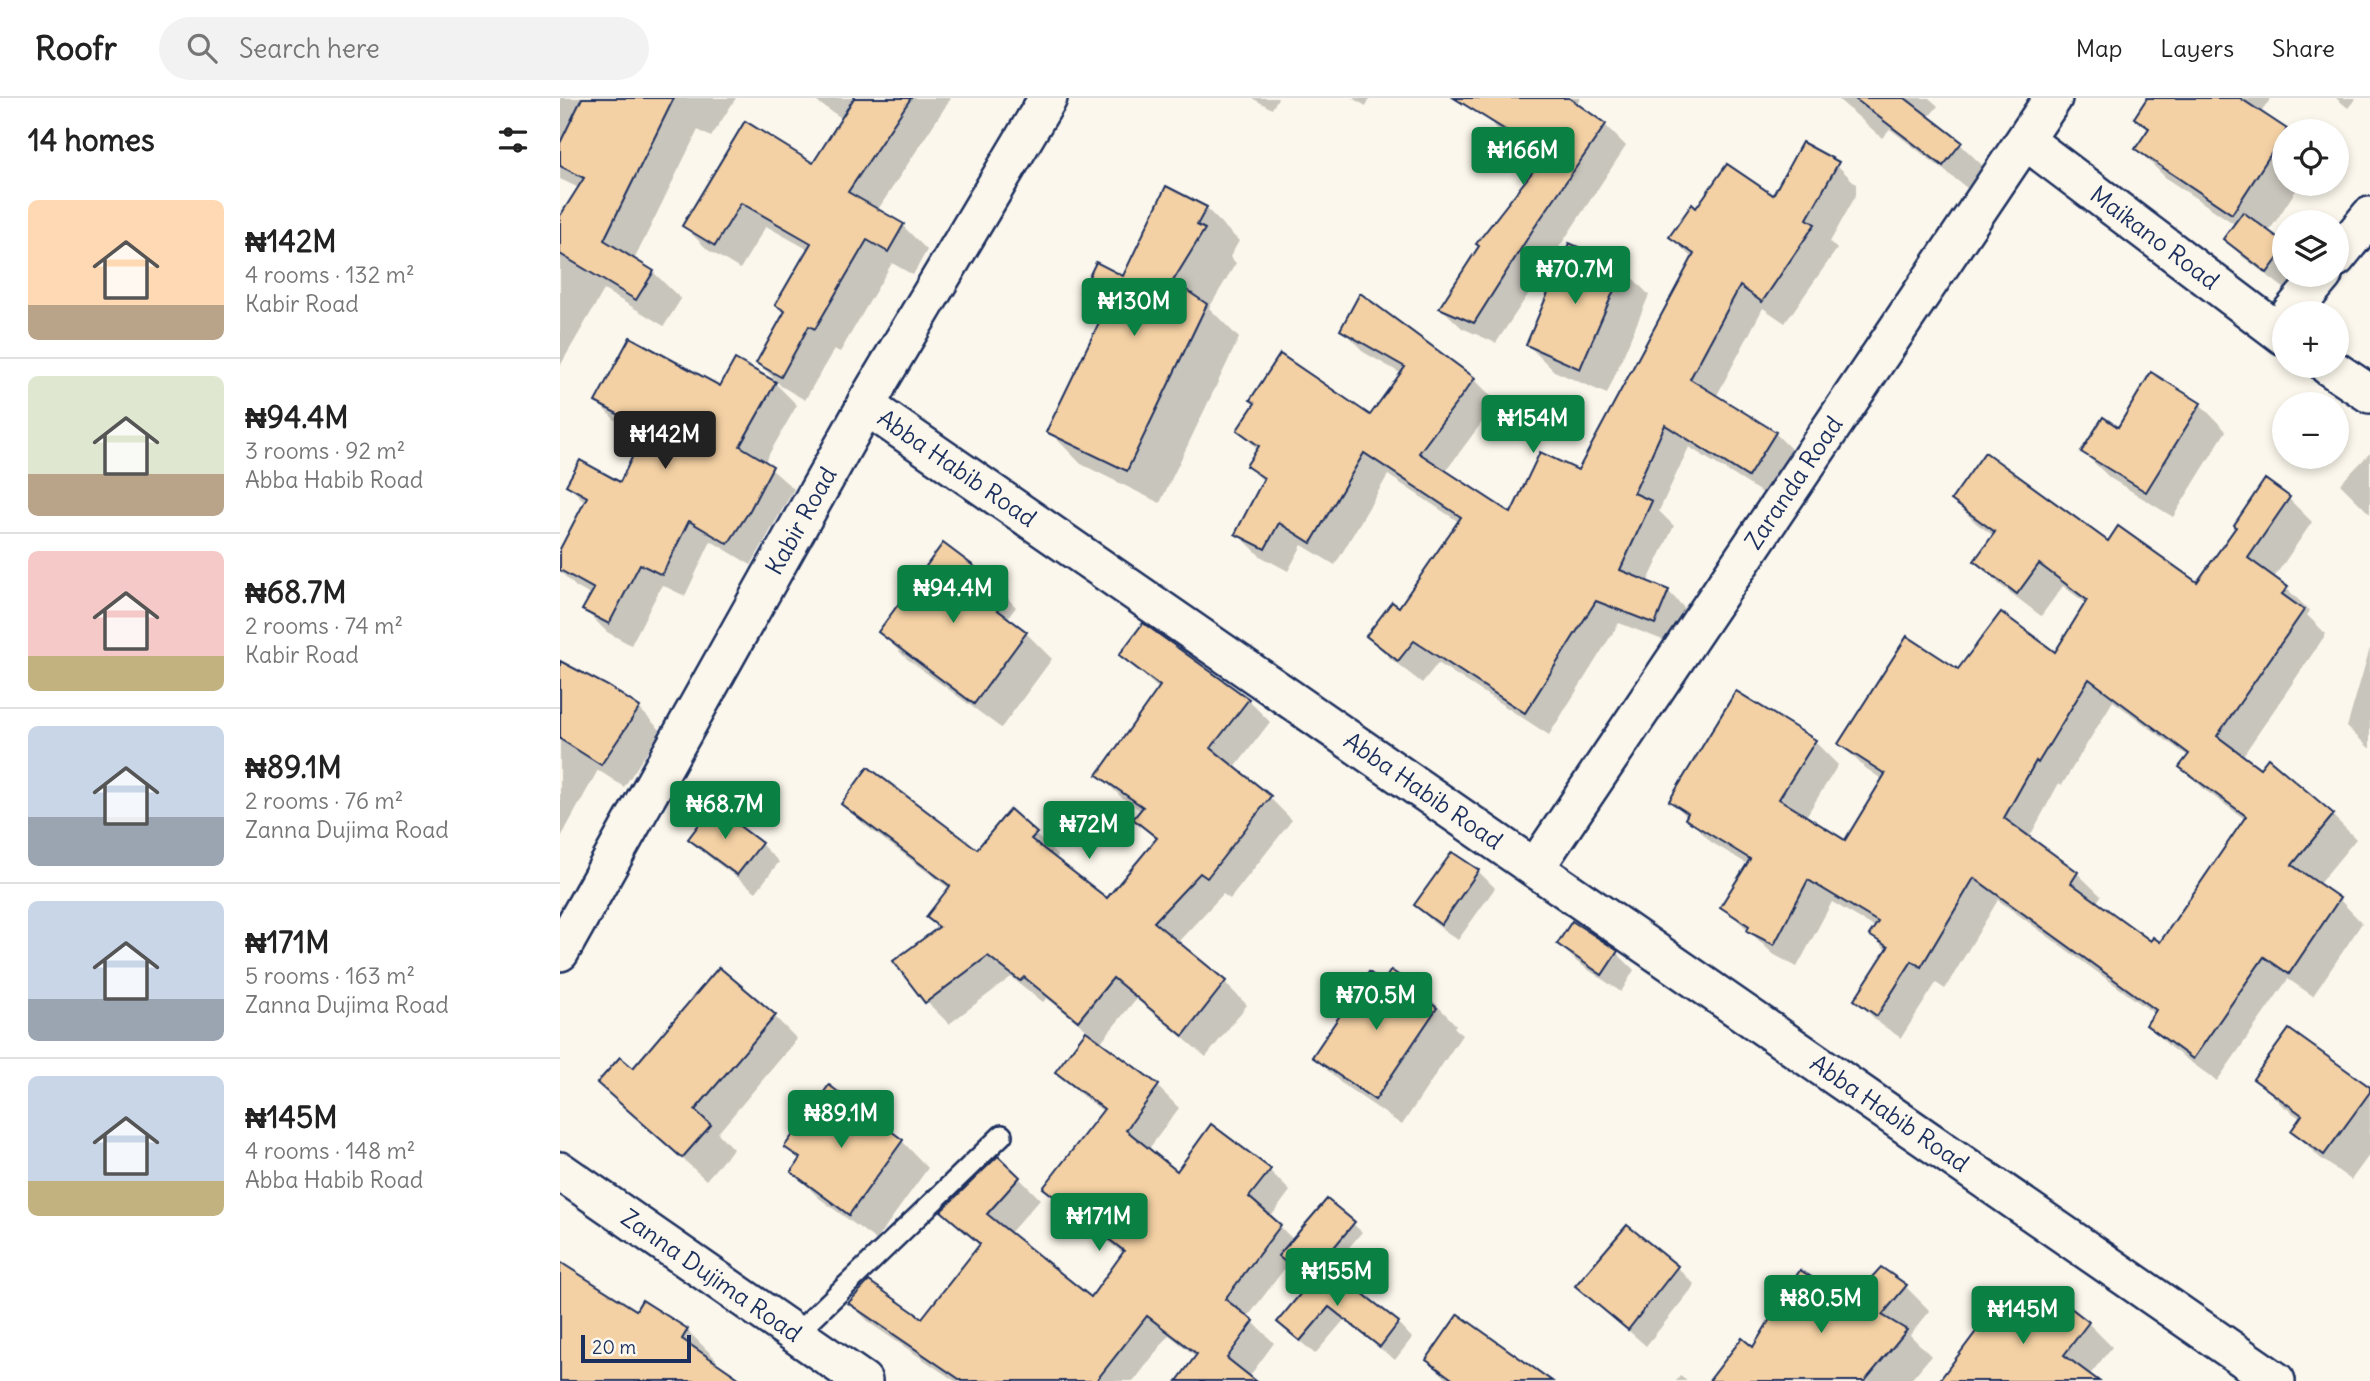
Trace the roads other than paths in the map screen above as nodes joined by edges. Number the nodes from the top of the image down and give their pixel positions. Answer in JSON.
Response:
{"nodes":[{"id":1,"x":1050,"y":98,"type":"edge"},
{"id":2,"x":2053,"y":98,"type":"edge"},
{"id":3,"x":2026,"y":141,"type":"junction"},
{"id":4,"x":2370,"y":216,"type":"edge"},
{"id":5,"x":2349,"y":242,"type":"edge"},
{"id":6,"x":2272,"y":317,"type":"edge"},
{"id":7,"x":2346,"y":378,"type":"edge"},
{"id":8,"x":2370,"y":394,"type":"edge"},
{"id":9,"x":865,"y":405,"type":"junction"},
{"id":10,"x":1535,"y":869,"type":"junction"},
{"id":11,"x":560,"y":952,"type":"edge"},
{"id":12,"x":1002,"y":1135,"type":"dead end"},
{"id":13,"x":560,"y":1171,"type":"edge"},
{"id":14,"x":796,"y":1335,"type":"junction"},
{"id":15,"x":863,"y":1381,"type":"edge"},
{"id":16,"x":2276,"y":1381,"type":"edge"}],
"edges":[{"from":1,"to":9,"type":"street","name":"Kabir Road"},
{"from":2,"to":3,"type":"street","name":"Zaranda Road"},
{"from":3,"to":6,"type":"street","name":"Maikano Road"},
{"from":3,"to":10,"type":"street","name":"Zaranda Road"},
{"from":4,"to":5,"type":"street"},
{"from":7,"to":8,"type":"street"},
{"from":9,"to":10,"type":"street","name":"Abba Habib Road"},
{"from":9,"to":11,"type":"street","name":"Kabir Road"},
{"from":10,"to":16,"type":"street","name":"Abba Habib Road"},
{"from":12,"to":14,"type":"lane"},
{"from":13,"to":14,"type":"street","name":"Zanna Dujima Road"},
{"from":14,"to":15,"type":"street","name":"Zanna Dujima Road"}]}
